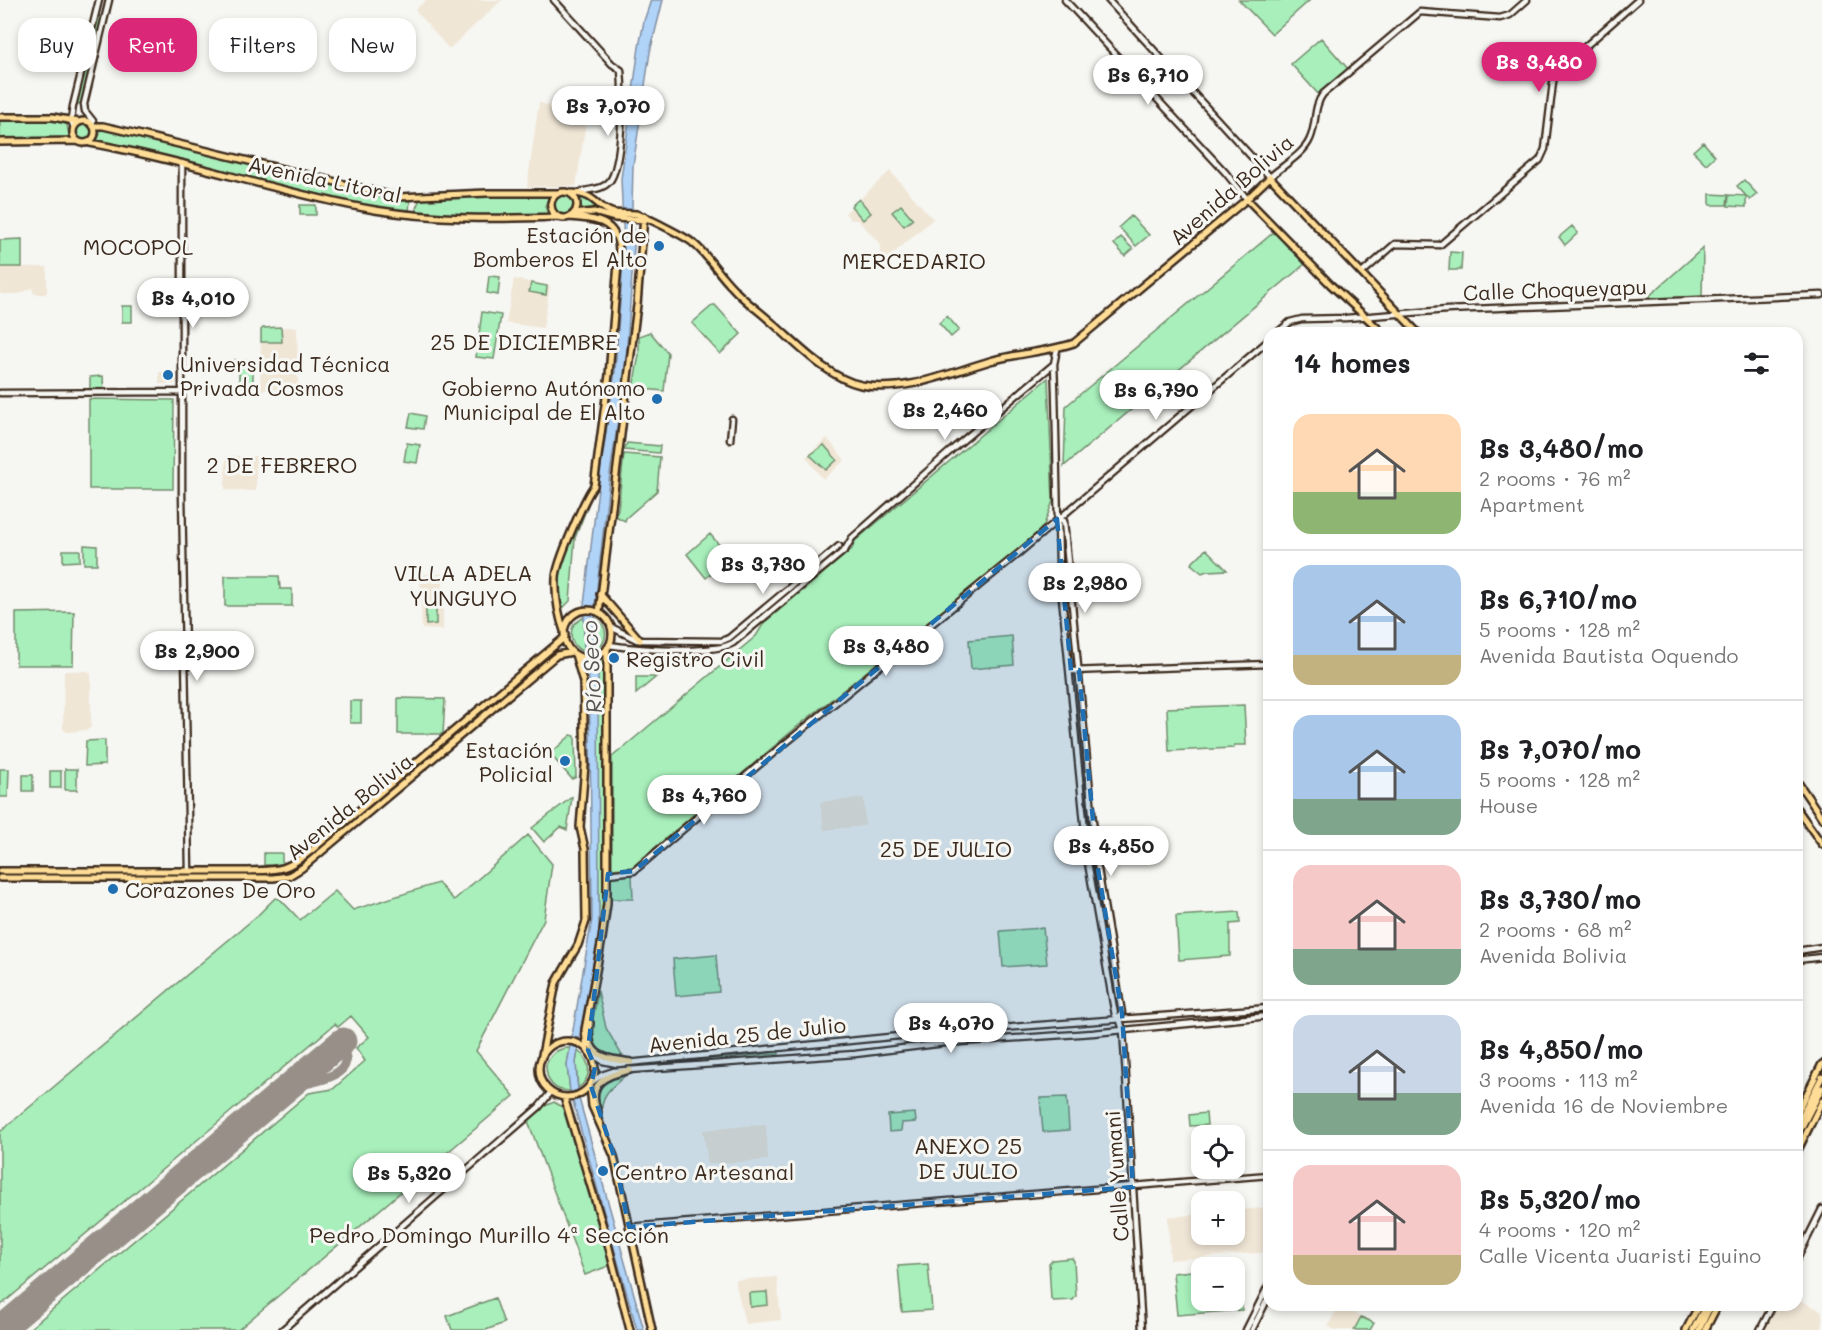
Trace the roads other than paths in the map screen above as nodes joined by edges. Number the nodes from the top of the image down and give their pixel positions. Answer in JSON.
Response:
{"nodes":[{"id":1,"x":99,"y":0,"type":"edge"},
{"id":2,"x":109,"y":0,"type":"edge"},
{"id":3,"x":554,"y":0,"type":"edge"},
{"id":4,"x":1065,"y":0,"type":"edge"},
{"id":5,"x":1108,"y":0,"type":"edge"},
{"id":6,"x":1527,"y":0,"type":"edge"},
{"id":7,"x":1638,"y":0,"type":"edge"},
{"id":8,"x":73,"y":106,"type":"junction"},
{"id":9,"x":84,"y":108,"type":"junction"},
{"id":10,"x":0,"y":117,"type":"edge"},
{"id":11,"x":71,"y":120,"type":"junction"},
{"id":12,"x":79,"y":122,"type":"junction"},
{"id":13,"x":93,"y":125,"type":"junction"},
{"id":14,"x":74,"y":128,"type":"junction"},
{"id":15,"x":0,"y":141,"type":"edge"},
{"id":16,"x":77,"y":141,"type":"junction"},
{"id":17,"x":90,"y":142,"type":"junction"},
{"id":18,"x":182,"y":163,"type":"junction"},
{"id":19,"x":1270,"y":177,"type":"junction"},
{"id":20,"x":558,"y":193,"type":"junction"},
{"id":21,"x":570,"y":193,"type":"junction"},
{"id":22,"x":579,"y":193,"type":"junction"},
{"id":23,"x":1247,"y":199,"type":"junction"},
{"id":24,"x":571,"y":216,"type":"junction"},
{"id":25,"x":619,"y":216,"type":"junction"},
{"id":26,"x":558,"y":217,"type":"junction"},
{"id":27,"x":645,"y":218,"type":"junction"},
{"id":28,"x":1362,"y":273,"type":"junction"},
{"id":29,"x":1822,"y":295,"type":"edge"},
{"id":30,"x":1400,"y":313,"type":"junction"},
{"id":31,"x":1366,"y":316,"type":"junction"},
{"id":32,"x":1284,"y":327,"type":"edge"},
{"id":33,"x":1377,"y":327,"type":"edge"},
{"id":34,"x":1413,"y":327,"type":"edge"},
{"id":35,"x":1263,"y":345,"type":"edge"},
{"id":36,"x":1057,"y":349,"type":"junction"},
{"id":37,"x":1054,"y":364,"type":"junction"},
{"id":38,"x":182,"y":392,"type":"junction"},
{"id":39,"x":0,"y":393,"type":"edge"},
{"id":40,"x":732,"y":419,"type":"dead end"},
{"id":41,"x":730,"y":440,"type":"dead end"},
{"id":42,"x":1057,"y":519,"type":"junction"},
{"id":43,"x":839,"y":546,"type":"dead end"},
{"id":44,"x":600,"y":594,"type":"junction"},
{"id":45,"x":597,"y":612,"type":"junction"},
{"id":46,"x":611,"y":627,"type":"junction"},
{"id":47,"x":565,"y":635,"type":"junction"},
{"id":48,"x":640,"y":640,"type":"junction"},
{"id":49,"x":607,"y":648,"type":"junction"},
{"id":50,"x":576,"y":654,"type":"junction"},
{"id":51,"x":1263,"y":664,"type":"edge"},
{"id":52,"x":1079,"y":670,"type":"junction"},
{"id":53,"x":1071,"y":671,"type":"junction"},
{"id":54,"x":1803,"y":790,"type":"edge"},
{"id":55,"x":1803,"y":817,"type":"edge"},
{"id":56,"x":1822,"y":818,"type":"edge"},
{"id":57,"x":1822,"y":844,"type":"edge"},
{"id":58,"x":0,"y":871,"type":"edge"},
{"id":59,"x":189,"y":871,"type":"junction"},
{"id":60,"x":608,"y":874,"type":"junction"},
{"id":61,"x":0,"y":878,"type":"edge"},
{"id":62,"x":1822,"y":947,"type":"edge"},
{"id":63,"x":1803,"y":950,"type":"edge"},
{"id":64,"x":1822,"y":957,"type":"edge"},
{"id":65,"x":1803,"y":959,"type":"edge"},
{"id":66,"x":594,"y":982,"type":"junction"},
{"id":67,"x":1263,"y":1008,"type":"edge"},
{"id":68,"x":1263,"y":1017,"type":"edge"},
{"id":69,"x":1120,"y":1018,"type":"junction"},
{"id":70,"x":1123,"y":1030,"type":"junction"},
{"id":71,"x":588,"y":1051,"type":"junction"},
{"id":72,"x":541,"y":1060,"type":"junction"},
{"id":73,"x":631,"y":1062,"type":"junction"},
{"id":74,"x":1822,"y":1064,"type":"edge"},
{"id":75,"x":630,"y":1070,"type":"junction"},
{"id":76,"x":1822,"y":1077,"type":"edge"},
{"id":77,"x":591,"y":1083,"type":"junction"},
{"id":78,"x":1822,"y":1088,"type":"edge"},
{"id":79,"x":551,"y":1092,"type":"junction"},
{"id":80,"x":567,"y":1097,"type":"junction"},
{"id":81,"x":1803,"y":1101,"type":"edge"},
{"id":82,"x":1822,"y":1101,"type":"edge"},
{"id":83,"x":1803,"y":1113,"type":"edge"},
{"id":84,"x":600,"y":1122,"type":"junction"},
{"id":85,"x":1803,"y":1124,"type":"edge"},
{"id":86,"x":1803,"y":1140,"type":"edge"},
{"id":87,"x":1263,"y":1175,"type":"edge"},
{"id":88,"x":1133,"y":1186,"type":"junction"},
{"id":89,"x":1822,"y":1209,"type":"edge"},
{"id":90,"x":629,"y":1227,"type":"junction"},
{"id":91,"x":1803,"y":1247,"type":"edge"},
{"id":92,"x":1263,"y":1296,"type":"edge"},
{"id":93,"x":1263,"y":1308,"type":"edge"},
{"id":94,"x":1696,"y":1311,"type":"edge"},
{"id":95,"x":1703,"y":1311,"type":"edge"},
{"id":96,"x":1708,"y":1311,"type":"edge"},
{"id":97,"x":1715,"y":1311,"type":"edge"},
{"id":98,"x":1770,"y":1311,"type":"edge"},
{"id":99,"x":282,"y":1330,"type":"edge"},
{"id":100,"x":630,"y":1330,"type":"edge"},
{"id":101,"x":652,"y":1330,"type":"edge"},
{"id":102,"x":1142,"y":1330,"type":"edge"},
{"id":103,"x":1246,"y":1330,"type":"edge"},
{"id":104,"x":1252,"y":1330,"type":"edge"},
{"id":105,"x":1686,"y":1330,"type":"edge"},
{"id":106,"x":1694,"y":1330,"type":"edge"},
{"id":107,"x":1699,"y":1330,"type":"edge"},
{"id":108,"x":1705,"y":1330,"type":"edge"},
{"id":109,"x":1760,"y":1330,"type":"edge"}],
"edges":[{"from":1,"to":8,"type":"street"},
{"from":2,"to":9,"type":"street"},
{"from":3,"to":22,"type":"street"},
{"from":4,"to":23,"type":"street"},
{"from":5,"to":19,"type":"street"},
{"from":6,"to":19,"type":"street","name":"Avenida Bolivia"},
{"from":7,"to":28,"type":"street"},
{"from":8,"to":9,"type":"street"},
{"from":8,"to":11,"type":"street"},
{"from":9,"to":13,"type":"street"},
{"from":10,"to":11,"type":"main road"},
{"from":11,"to":12,"type":"main road"},
{"from":11,"to":14,"type":"street"},
{"from":12,"to":13,"type":"main road"},
{"from":12,"to":14,"type":"main road"},
{"from":13,"to":17,"type":"main road"},
{"from":13,"to":20,"type":"main road","name":"Avenida Litoral"},
{"from":14,"to":16,"type":"main road"},
{"from":15,"to":16,"type":"main road"},
{"from":16,"to":17,"type":"main road"},
{"from":17,"to":18,"type":"main road","name":"Avenida Litoral"},
{"from":18,"to":26,"type":"main road","name":"Avenida Litoral"},
{"from":18,"to":38,"type":"street"},
{"from":19,"to":23,"type":"main road","name":"Avenida Bolivia"},
{"from":19,"to":28,"type":"main road"},
{"from":20,"to":21,"type":"main road"},
{"from":20,"to":26,"type":"main road"},
{"from":21,"to":22,"type":"main road"},
{"from":21,"to":24,"type":"main road"},
{"from":22,"to":25,"type":"main road"},
{"from":23,"to":31,"type":"main road"},
{"from":23,"to":36,"type":"main road","name":"Avenida Bolivia"},
{"from":24,"to":25,"type":"main road"},
{"from":24,"to":26,"type":"main road"},
{"from":24,"to":47,"type":"main road"},
{"from":25,"to":27,"type":"main road"},
{"from":27,"to":36,"type":"main road","name":"Avenida Bolivia"},
{"from":27,"to":44,"type":"main road"},
{"from":28,"to":30,"type":"main road"},
{"from":29,"to":30,"type":"street","name":"Calle Choqueyapu"},
{"from":30,"to":31,"type":"street","name":"Calle Choqueyapu"},
{"from":30,"to":34,"type":"main road"},
{"from":31,"to":32,"type":"street","name":"Calle Choqueyapu"},
{"from":31,"to":33,"type":"main road"},
{"from":35,"to":42,"type":"street"},
{"from":36,"to":37,"type":"street"},
{"from":37,"to":42,"type":"street"},
{"from":37,"to":49,"type":"street"},
{"from":38,"to":39,"type":"street"},
{"from":38,"to":59,"type":"street"},
{"from":40,"to":41,"type":"street"},
{"from":42,"to":52,"type":"street"},
{"from":42,"to":53,"type":"street"},
{"from":42,"to":60,"type":"street"},
{"from":43,"to":48,"type":"street"},
{"from":44,"to":45,"type":"main road"},
{"from":44,"to":48,"type":"main road"},
{"from":45,"to":46,"type":"main road"},
{"from":45,"to":47,"type":"main road"},
{"from":46,"to":48,"type":"street"},
{"from":46,"to":49,"type":"main road"},
{"from":47,"to":50,"type":"main road"},
{"from":47,"to":59,"type":"main road","name":"Avenida Bolivia"},
{"from":49,"to":50,"type":"main road"},
{"from":49,"to":60,"type":"main road"},
{"from":50,"to":61,"type":"main road","name":"Avenida Bolivia"},
{"from":50,"to":72,"type":"main road"},
{"from":51,"to":52,"type":"street"},
{"from":52,"to":53,"type":"street"},
{"from":52,"to":69,"type":"street"},
{"from":53,"to":69,"type":"street"},
{"from":54,"to":56,"type":"main road"},
{"from":55,"to":57,"type":"main road"},
{"from":58,"to":59,"type":"main road","name":"Avenida Bolivia"},
{"from":60,"to":66,"type":"main road"},
{"from":62,"to":63,"type":"street"},
{"from":64,"to":65,"type":"street"},
{"from":66,"to":71,"type":"main road"},
{"from":66,"to":73,"type":"main road"},
{"from":67,"to":69,"type":"street","name":"Avenida 25 de Julio"},
{"from":68,"to":70,"type":"street","name":"Avenida 25 de Julio"},
{"from":69,"to":70,"type":"street","name":"Calle Yumani"},
{"from":69,"to":73,"type":"street","name":"Avenida 25 de Julio"},
{"from":70,"to":75,"type":"street","name":"Avenida 25 de Julio"},
{"from":70,"to":88,"type":"street","name":"Calle Yumani"},
{"from":71,"to":72,"type":"main road"},
{"from":71,"to":73,"type":"street","name":"Avenida 25 de Julio"},
{"from":71,"to":77,"type":"main road"},
{"from":72,"to":79,"type":"main road"},
{"from":74,"to":81,"type":"main road"},
{"from":75,"to":77,"type":"street","name":"Avenida 25 de Julio"},
{"from":75,"to":84,"type":"main road"},
{"from":76,"to":83,"type":"main road"},
{"from":77,"to":80,"type":"main road"},
{"from":77,"to":84,"type":"main road"},
{"from":78,"to":85,"type":"main road"},
{"from":79,"to":80,"type":"main road"},
{"from":79,"to":99,"type":"street"},
{"from":80,"to":100,"type":"main road"},
{"from":82,"to":86,"type":"main road"},
{"from":84,"to":90,"type":"main road"},
{"from":87,"to":88,"type":"street"},
{"from":88,"to":90,"type":"street"},
{"from":88,"to":102,"type":"street","name":"Calle Yumani"},
{"from":89,"to":91,"type":"street"},
{"from":90,"to":101,"type":"main road"},
{"from":92,"to":103,"type":"street"},
{"from":93,"to":104,"type":"street"},
{"from":94,"to":105,"type":"main road"},
{"from":95,"to":106,"type":"main road"},
{"from":96,"to":107,"type":"main road"},
{"from":97,"to":108,"type":"main road"},
{"from":98,"to":109,"type":"street"}]}
